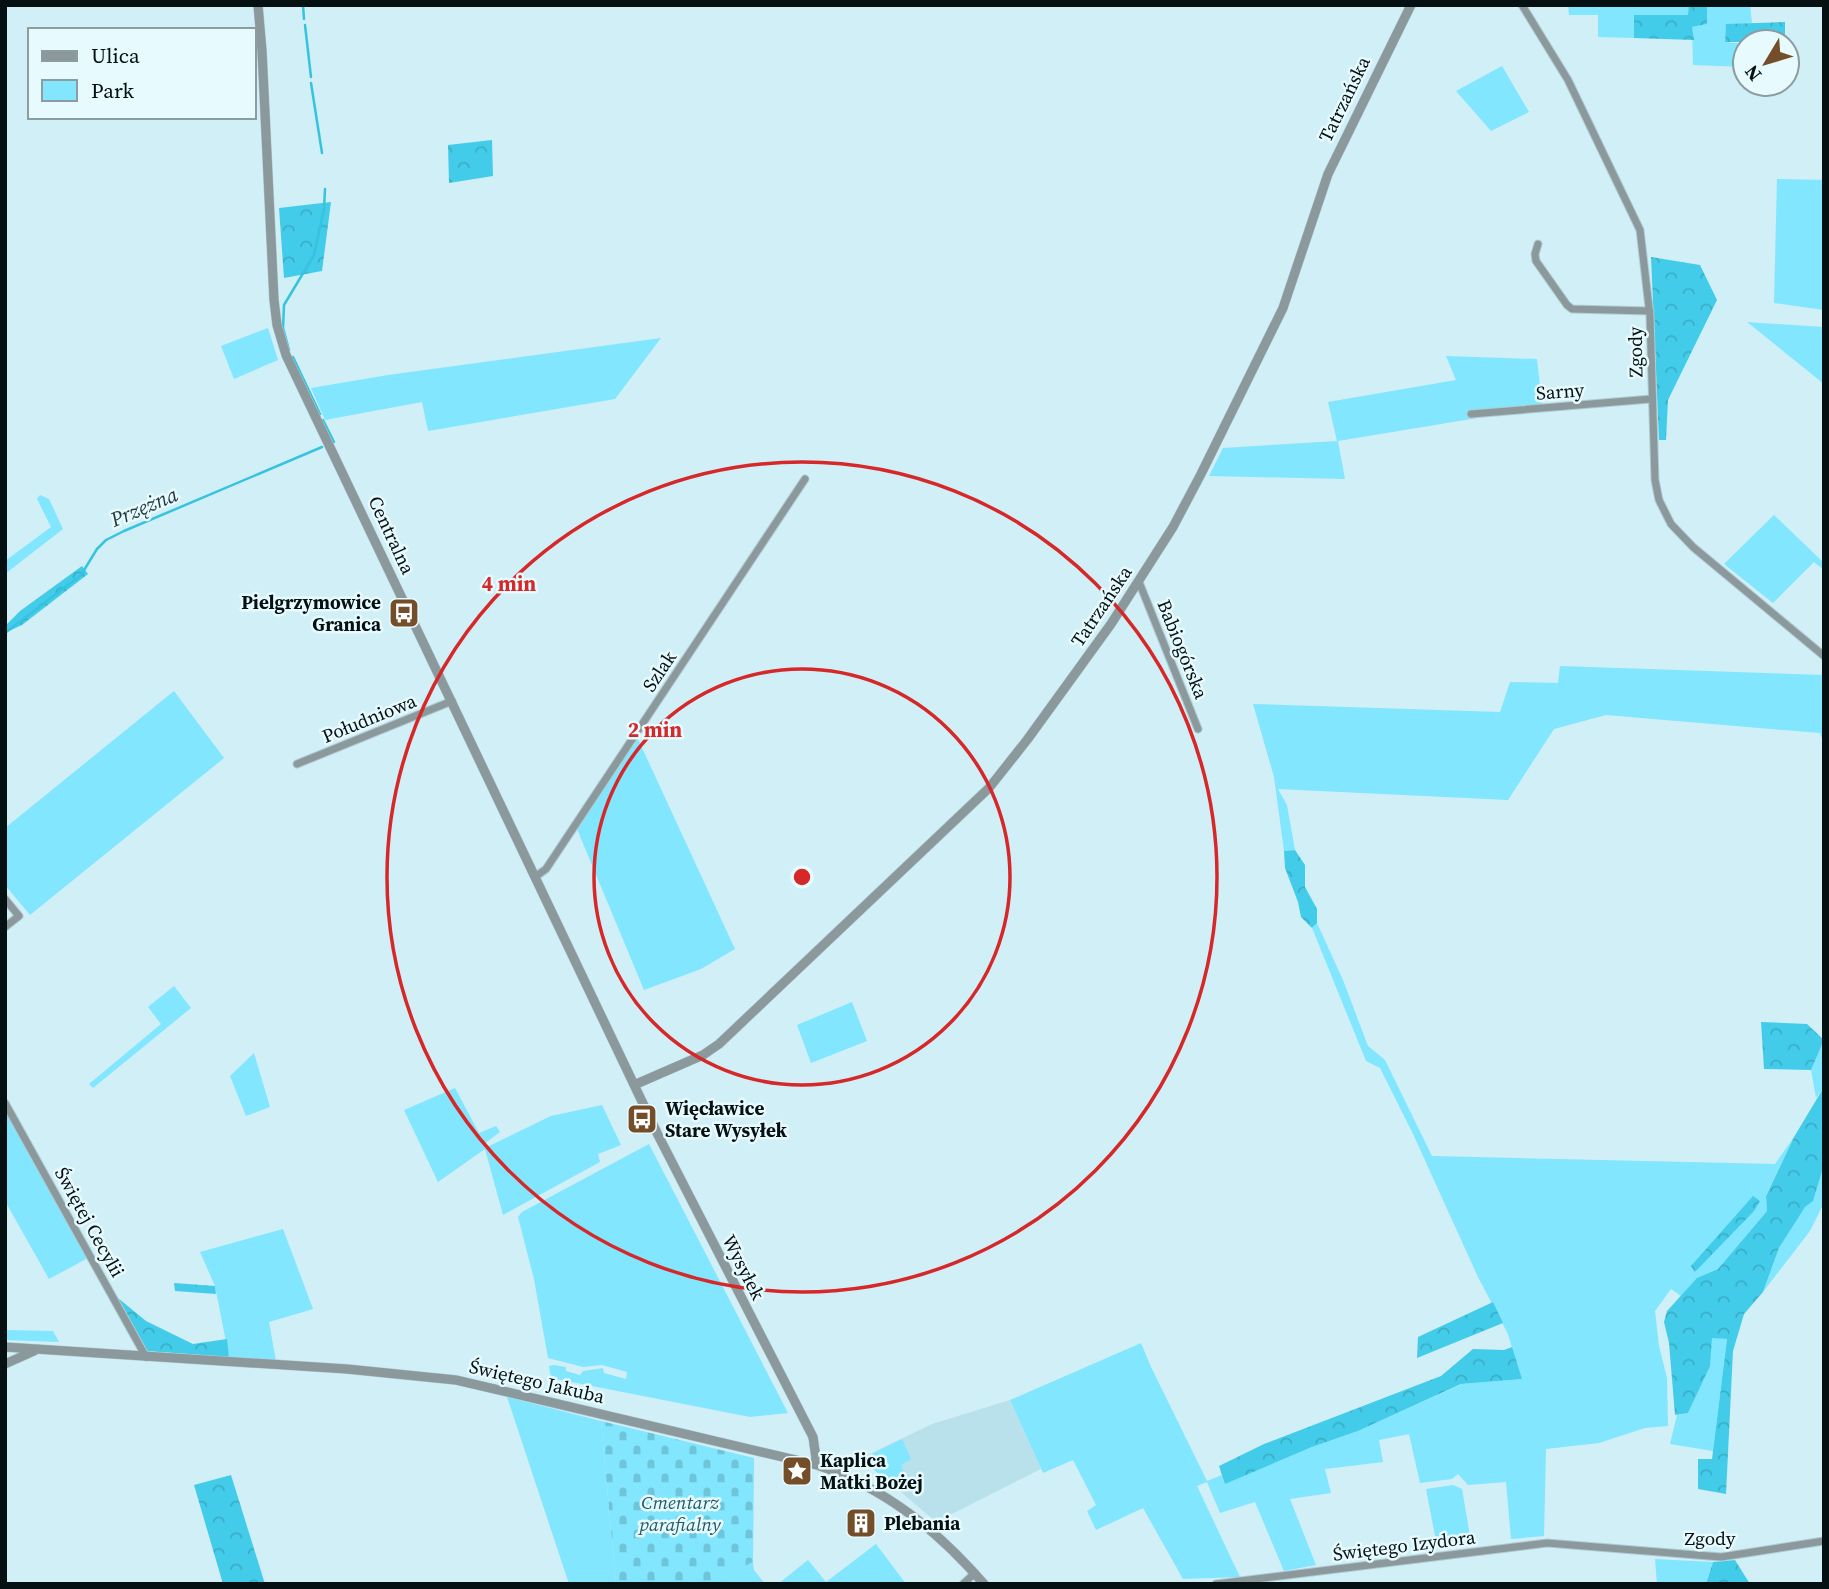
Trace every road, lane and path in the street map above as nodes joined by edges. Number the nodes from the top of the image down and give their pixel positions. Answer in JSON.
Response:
{"nodes":[{"id":1,"x":258,"y":5,"type":"edge"},
{"id":2,"x":1411,"y":5,"type":"edge"},
{"id":3,"x":1522,"y":5,"type":"edge"},
{"id":4,"x":1538,"y":244,"type":"dead end"},
{"id":5,"x":1650,"y":311,"type":"junction"},
{"id":6,"x":1651,"y":399,"type":"junction"},
{"id":7,"x":1471,"y":414,"type":"dead end"},
{"id":8,"x":805,"y":479,"type":"dead end"},
{"id":9,"x":1139,"y":582,"type":"junction"},
{"id":10,"x":1824,"y":656,"type":"edge"},
{"id":11,"x":452,"y":701,"type":"junction"},
{"id":12,"x":1198,"y":729,"type":"dead end"},
{"id":13,"x":297,"y":764,"type":"dead end"},
{"id":14,"x":535,"y":877,"type":"junction"},
{"id":15,"x":5,"y":899,"type":"edge"},
{"id":16,"x":5,"y":927,"type":"edge"},
{"id":17,"x":634,"y":1085,"type":"junction"},
{"id":18,"x":5,"y":1103,"type":"edge"},
{"id":19,"x":5,"y":1347,"type":"edge"},
{"id":20,"x":36,"y":1350,"type":"junction"},
{"id":21,"x":146,"y":1357,"type":"junction"},
{"id":22,"x":6,"y":1361,"type":"edge"},
{"id":23,"x":817,"y":1465,"type":"junction"},
{"id":24,"x":1824,"y":1541,"type":"edge"},
{"id":25,"x":1596,"y":1546,"type":"joint"},
{"id":26,"x":975,"y":1573,"type":"junction"},
{"id":27,"x":1252,"y":1582,"type":"edge"},
{"id":28,"x":963,"y":1584,"type":"edge"},
{"id":29,"x":984,"y":1584,"type":"edge"},
{"id":30,"x":1216,"y":1584,"type":"edge"}],
"edges":[{"from":1,"to":11,"type":"street","name":"Centralna"},
{"from":2,"to":9,"type":"street","name":"Tatrzańska"},
{"from":3,"to":5,"type":"street","name":"Zgody"},
{"from":4,"to":5,"type":"street"},
{"from":5,"to":6,"type":"street","name":"Zgody"},
{"from":6,"to":7,"type":"street","name":"Sarny"},
{"from":6,"to":10,"type":"street","name":"Zgody"},
{"from":8,"to":14,"type":"street","name":"Szlak"},
{"from":9,"to":12,"type":"street","name":"Babiogórska"},
{"from":9,"to":17,"type":"street","name":"Tatrzańska"},
{"from":11,"to":13,"type":"street","name":"Południowa"},
{"from":11,"to":14,"type":"street","name":"Centralna"},
{"from":14,"to":17,"type":"street","name":"Centralna"},
{"from":15,"to":16,"type":"street"},
{"from":17,"to":23,"type":"street","name":"Wysyłek"},
{"from":18,"to":21,"type":"street","name":"Świętej Cecylii"},
{"from":19,"to":20,"type":"street","name":"Świętego Jakuba"},
{"from":20,"to":21,"type":"street","name":"Świętego Jakuba"},
{"from":20,"to":22,"type":"street"},
{"from":21,"to":23,"type":"street","name":"Świętego Jakuba"},
{"from":23,"to":26,"type":"street","name":"Świętego Jakuba"},
{"from":24,"to":25,"type":"street","name":"Zgody"},
{"from":25,"to":27,"type":"street","name":"Świętego Izydora"},
{"from":26,"to":28,"type":"street"},
{"from":26,"to":29,"type":"street","name":"Świętego Jakuba"},
{"from":27,"to":30,"type":"street","name":"Świętego Izydora"}]}
